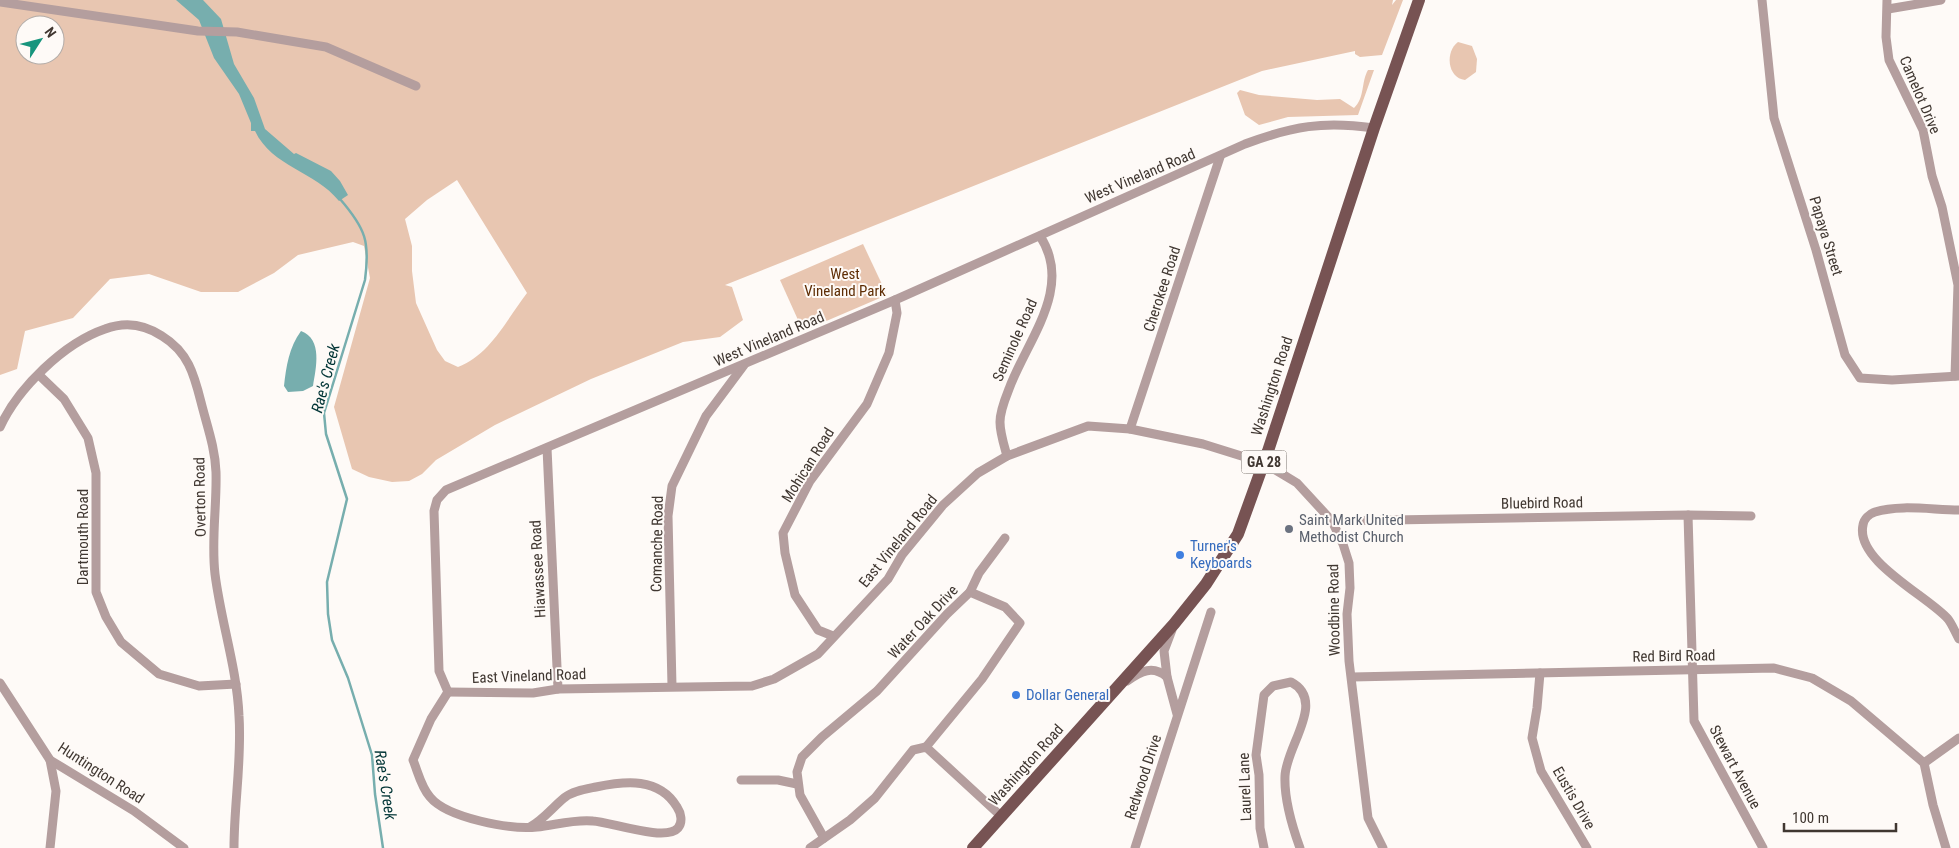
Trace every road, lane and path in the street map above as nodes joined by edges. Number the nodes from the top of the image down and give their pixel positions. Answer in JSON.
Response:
{"nodes":[{"id":1,"x":1419,"y":0,"type":"edge"},
{"id":2,"x":1762,"y":0,"type":"edge"},
{"id":3,"x":1941,"y":0,"type":"edge"},
{"id":4,"x":0,"y":2,"type":"edge"},
{"id":5,"x":1887,"y":4,"type":"edge"},
{"id":6,"x":416,"y":86,"type":"dead end"},
{"id":7,"x":1374,"y":128,"type":"junction"},
{"id":8,"x":1220,"y":157,"type":"junction"},
{"id":9,"x":1040,"y":236,"type":"junction"},
{"id":10,"x":895,"y":300,"type":"junction"},
{"id":11,"x":745,"y":364,"type":"junction"},
{"id":12,"x":39,"y":375,"type":"junction"},
{"id":13,"x":1957,"y":376,"type":"edge"},
{"id":14,"x":0,"y":428,"type":"edge"},
{"id":15,"x":1130,"y":429,"type":"junction"},
{"id":16,"x":547,"y":448,"type":"junction"},
{"id":17,"x":1007,"y":456,"type":"junction"},
{"id":18,"x":1264,"y":463,"type":"junction"},
{"id":19,"x":1959,"y":510,"type":"edge"},
{"id":20,"x":1688,"y":515,"type":"junction"},
{"id":21,"x":1751,"y":516,"type":"dead end"},
{"id":22,"x":1332,"y":521,"type":"junction"},
{"id":23,"x":1005,"y":538,"type":"dead end"},
{"id":24,"x":970,"y":592,"type":"junction"},
{"id":25,"x":1211,"y":612,"type":"dead end"},
{"id":26,"x":1174,"y":624,"type":"junction"},
{"id":27,"x":833,"y":636,"type":"junction"},
{"id":28,"x":1959,"y":638,"type":"edge"},
{"id":29,"x":1694,"y":668,"type":"junction"},
{"id":30,"x":1540,"y":673,"type":"junction"},
{"id":31,"x":1167,"y":677,"type":"junction"},
{"id":32,"x":1352,"y":677,"type":"junction"},
{"id":33,"x":0,"y":684,"type":"edge"},
{"id":34,"x":236,"y":684,"type":"junction"},
{"id":35,"x":672,"y":686,"type":"junction"},
{"id":36,"x":558,"y":689,"type":"junction"},
{"id":37,"x":1115,"y":690,"type":"junction"},
{"id":38,"x":448,"y":692,"type":"junction"},
{"id":39,"x":1178,"y":715,"type":"junction"},
{"id":40,"x":1959,"y":738,"type":"edge"},
{"id":41,"x":926,"y":747,"type":"junction"},
{"id":42,"x":50,"y":760,"type":"junction"},
{"id":43,"x":1924,"y":763,"type":"junction"},
{"id":44,"x":741,"y":780,"type":"dead end"},
{"id":45,"x":797,"y":784,"type":"junction"},
{"id":46,"x":1002,"y":817,"type":"junction"},
{"id":47,"x":530,"y":827,"type":"junction"},
{"id":48,"x":824,"y":838,"type":"junction"},
{"id":49,"x":50,"y":848,"type":"edge"},
{"id":50,"x":184,"y":848,"type":"edge"},
{"id":51,"x":234,"y":848,"type":"edge"},
{"id":52,"x":810,"y":848,"type":"edge"},
{"id":53,"x":973,"y":848,"type":"edge"},
{"id":54,"x":1135,"y":848,"type":"edge"},
{"id":55,"x":1264,"y":848,"type":"edge"},
{"id":56,"x":1300,"y":848,"type":"edge"},
{"id":57,"x":1383,"y":848,"type":"edge"},
{"id":58,"x":1587,"y":848,"type":"edge"},
{"id":59,"x":1763,"y":848,"type":"edge"},
{"id":60,"x":1946,"y":848,"type":"edge"}],
"edges":[{"from":1,"to":7,"type":"main road","name":"Washington Road","number":"GA 28"},
{"from":2,"to":13,"type":"street","name":"Papaya Street"},
{"from":3,"to":5,"type":"street"},
{"from":4,"to":6,"type":"street"},
{"from":5,"to":13,"type":"street","name":"Camelot Drive"},
{"from":7,"to":8,"type":"street","name":"West Vineland Road"},
{"from":7,"to":18,"type":"main road","name":"Washington Road","number":"GA 28"},
{"from":8,"to":9,"type":"street","name":"West Vineland Road"},
{"from":8,"to":15,"type":"street","name":"Cherokee Road"},
{"from":9,"to":10,"type":"street","name":"West Vineland Road"},
{"from":9,"to":17,"type":"street","name":"Seminole Road"},
{"from":10,"to":11,"type":"street","name":"West Vineland Road"},
{"from":10,"to":27,"type":"street","name":"Mohican Road"},
{"from":11,"to":16,"type":"street","name":"West Vineland Road"},
{"from":11,"to":35,"type":"street","name":"Comanche Road"},
{"from":12,"to":14,"type":"street","name":"Overton Road"},
{"from":12,"to":34,"type":"street","name":"Dartmouth Road"},
{"from":12,"to":34,"type":"street","name":"Overton Road"},
{"from":15,"to":17,"type":"street","name":"East Vineland Road"},
{"from":15,"to":18,"type":"street","name":"East Vineland Road"},
{"from":16,"to":36,"type":"street","name":"Hiawassee Road"},
{"from":16,"to":38,"type":"street","name":"West Vineland Road"},
{"from":17,"to":27,"type":"street","name":"East Vineland Road"},
{"from":18,"to":22,"type":"street","name":"Woodbine Road"},
{"from":18,"to":26,"type":"main road","name":"Washington Road","number":"GA 28"},
{"from":19,"to":28,"type":"street"},
{"from":20,"to":21,"type":"street","name":"Bluebird Road"},
{"from":20,"to":22,"type":"street","name":"Bluebird Road"},
{"from":20,"to":29,"type":"street","name":"Stewart Avenue"},
{"from":22,"to":32,"type":"street","name":"Woodbine Road"},
{"from":23,"to":24,"type":"street"},
{"from":24,"to":41,"type":"street","name":"Water Oak Drive"},
{"from":24,"to":45,"type":"street","name":"Water Oak Drive"},
{"from":25,"to":39,"type":"street","name":"Redwood Drive"},
{"from":26,"to":31,"type":"street"},
{"from":26,"to":37,"type":"main road","name":"Washington Road","number":"GA 28"},
{"from":27,"to":35,"type":"street","name":"East Vineland Road"},
{"from":29,"to":30,"type":"street","name":"Red Bird Road"},
{"from":29,"to":43,"type":"street","name":"Red Bird Road"},
{"from":29,"to":59,"type":"street","name":"Stewart Avenue"},
{"from":30,"to":32,"type":"street","name":"Red Bird Road"},
{"from":30,"to":58,"type":"street","name":"Eustis Drive"},
{"from":31,"to":37,"type":"street"},
{"from":31,"to":39,"type":"street"},
{"from":32,"to":57,"type":"street","name":"Woodbine Road"},
{"from":33,"to":42,"type":"street","name":"Huntington Road"},
{"from":34,"to":51,"type":"street","name":"Overton Road"},
{"from":35,"to":36,"type":"street","name":"East Vineland Road"},
{"from":36,"to":38,"type":"street","name":"East Vineland Road"},
{"from":37,"to":46,"type":"main road","name":"Washington Road","number":"GA 28"},
{"from":38,"to":47,"type":"street"},
{"from":39,"to":54,"type":"street","name":"Redwood Drive"},
{"from":40,"to":43,"type":"street"},
{"from":41,"to":46,"type":"street"},
{"from":41,"to":48,"type":"street"},
{"from":42,"to":49,"type":"street"},
{"from":42,"to":50,"type":"street","name":"Huntington Road"},
{"from":43,"to":60,"type":"street"},
{"from":44,"to":45,"type":"street"},
{"from":45,"to":48,"type":"street"},
{"from":46,"to":53,"type":"main road","name":"Washington Road","number":"GA 28"},
{"from":47,"to":47,"type":"street"},
{"from":48,"to":52,"type":"street"},
{"from":55,"to":56,"type":"street","name":"Laurel Lane"}]}
